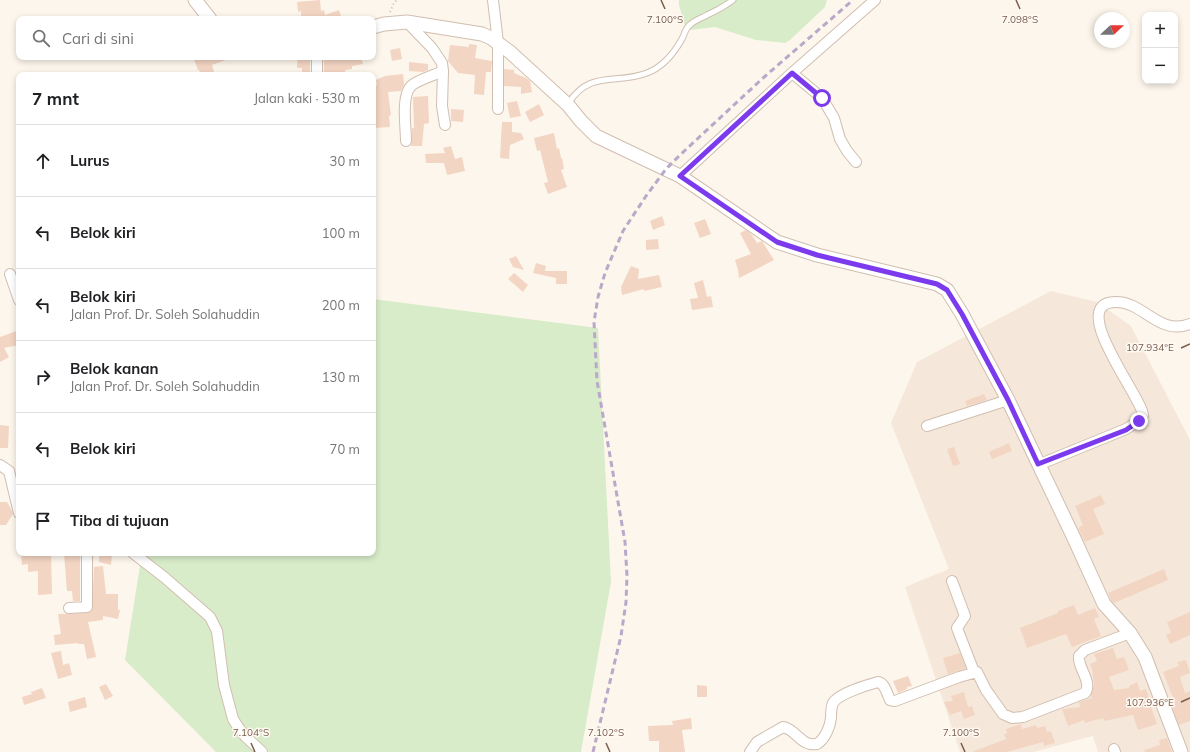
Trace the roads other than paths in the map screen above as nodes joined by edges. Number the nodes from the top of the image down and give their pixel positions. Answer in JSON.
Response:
{"nodes":[{"id":1,"x":195,"y":0,"type":"edge"},
{"id":2,"x":494,"y":0,"type":"edge"},
{"id":3,"x":733,"y":0,"type":"edge"},
{"id":4,"x":875,"y":0,"type":"edge"},
{"id":5,"x":208,"y":16,"type":"edge"},
{"id":6,"x":407,"y":22,"type":"junction"},
{"id":7,"x":376,"y":26,"type":"edge"},
{"id":8,"x":498,"y":42,"type":"junction"},
{"id":9,"x":317,"y":60,"type":"edge"},
{"id":10,"x":443,"y":71,"type":"junction"},
{"id":11,"x":317,"y":72,"type":"edge"},
{"id":12,"x":792,"y":73,"type":"junction"},
{"id":13,"x":568,"y":105,"type":"junction"},
{"id":14,"x":498,"y":109,"type":"dead end"},
{"id":15,"x":444,"y":125,"type":"dead end"},
{"id":16,"x":406,"y":141,"type":"dead end"},
{"id":17,"x":856,"y":162,"type":"dead end"},
{"id":18,"x":680,"y":176,"type":"junction"},
{"id":19,"x":10,"y":274,"type":"dead end"},
{"id":20,"x":16,"y":291,"type":"edge"},
{"id":21,"x":1190,"y":324,"type":"edge"},
{"id":22,"x":1008,"y":400,"type":"junction"},
{"id":23,"x":928,"y":426,"type":"dead end"},
{"id":24,"x":1038,"y":464,"type":"junction"},
{"id":25,"x":0,"y":465,"type":"edge"},
{"id":26,"x":14,"y":471,"type":"edge"},
{"id":27,"x":16,"y":488,"type":"edge"},
{"id":28,"x":87,"y":556,"type":"edge"},
{"id":29,"x":137,"y":556,"type":"edge"},
{"id":30,"x":952,"y":581,"type":"dead end"},
{"id":31,"x":69,"y":608,"type":"dead end"},
{"id":32,"x":1130,"y":633,"type":"junction"},
{"id":33,"x":974,"y":672,"type":"junction"},
{"id":34,"x":262,"y":752,"type":"edge"},
{"id":35,"x":750,"y":752,"type":"edge"},
{"id":36,"x":1181,"y":752,"type":"edge"}],
"edges":[{"from":1,"to":5,"type":"street"},
{"from":2,"to":8,"type":"street"},
{"from":3,"to":13,"type":"lane"},
{"from":4,"to":12,"type":"street"},
{"from":6,"to":7,"type":"street"},
{"from":6,"to":8,"type":"street"},
{"from":6,"to":10,"type":"street"},
{"from":8,"to":13,"type":"street"},
{"from":8,"to":14,"type":"street"},
{"from":9,"to":11,"type":"street"},
{"from":10,"to":15,"type":"street"},
{"from":10,"to":16,"type":"street"},
{"from":12,"to":17,"type":"street"},
{"from":12,"to":18,"type":"street"},
{"from":13,"to":18,"type":"street"},
{"from":18,"to":22,"type":"street"},
{"from":19,"to":20,"type":"street"},
{"from":21,"to":24,"type":"street"},
{"from":22,"to":23,"type":"street"},
{"from":22,"to":24,"type":"street"},
{"from":24,"to":32,"type":"street"},
{"from":25,"to":26,"type":"street"},
{"from":26,"to":27,"type":"street"},
{"from":28,"to":31,"type":"street"},
{"from":29,"to":34,"type":"street"},
{"from":30,"to":33,"type":"street"},
{"from":32,"to":33,"type":"street"},
{"from":32,"to":36,"type":"street"},
{"from":33,"to":35,"type":"street"}]}
